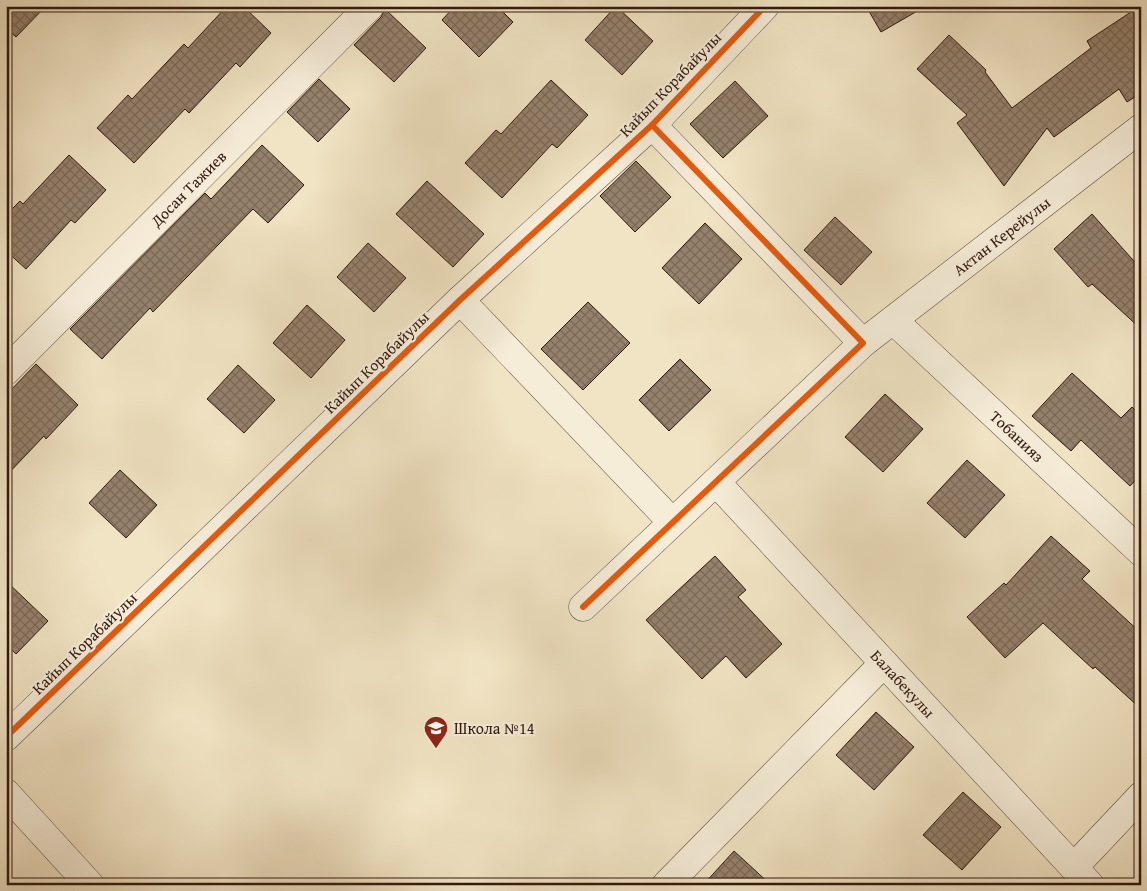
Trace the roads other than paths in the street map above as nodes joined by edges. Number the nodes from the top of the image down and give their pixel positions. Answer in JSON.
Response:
{"nodes":[{"id":1,"x":370,"y":6,"type":"edge"},
{"id":2,"x":765,"y":6,"type":"edge"},
{"id":3,"x":652,"y":125,"type":"junction"},
{"id":4,"x":1140,"y":129,"type":"edge"},
{"id":5,"x":460,"y":300,"type":"junction"},
{"id":6,"x":893,"y":320,"type":"junction"},
{"id":7,"x":863,"y":343,"type":"junction"},
{"id":8,"x":6,"y":371,"type":"edge"},
{"id":9,"x":716,"y":482,"type":"junction"},
{"id":10,"x":672,"y":522,"type":"junction"},
{"id":11,"x":1141,"y":552,"type":"edge"},
{"id":12,"x":583,"y":607,"type":"dead end"},
{"id":13,"x":884,"y":663,"type":"junction"},
{"id":14,"x":6,"y":737,"type":"edge"},
{"id":15,"x":6,"y":793,"type":"edge"},
{"id":16,"x":1141,"y":796,"type":"edge"},
{"id":17,"x":1082,"y":876,"type":"edge"},
{"id":18,"x":90,"y":885,"type":"edge"},
{"id":19,"x":666,"y":885,"type":"edge"}],
"edges":[{"from":1,"to":8,"type":"street","name":"Досан Тажиев"},
{"from":2,"to":3,"type":"street","name":"Кайып Корабайулы"},
{"from":3,"to":5,"type":"street","name":"Кайып Корабайулы"},
{"from":3,"to":7,"type":"street"},
{"from":4,"to":6,"type":"street","name":"Актан Керейулы"},
{"from":5,"to":10,"type":"street"},
{"from":5,"to":14,"type":"street","name":"Кайып Корабайулы"},
{"from":6,"to":7,"type":"street","name":"Актан Керейулы"},
{"from":6,"to":11,"type":"street","name":"Тобанияз"},
{"from":7,"to":9,"type":"street","name":"Актан Керейулы"},
{"from":9,"to":10,"type":"street","name":"Актан Керейулы"},
{"from":9,"to":13,"type":"street","name":"Балабекулы"},
{"from":10,"to":12,"type":"street","name":"Актан Керейулы"},
{"from":13,"to":17,"type":"street","name":"Балабекулы"},
{"from":13,"to":19,"type":"street"},
{"from":15,"to":18,"type":"street"},
{"from":16,"to":17,"type":"street"}]}
